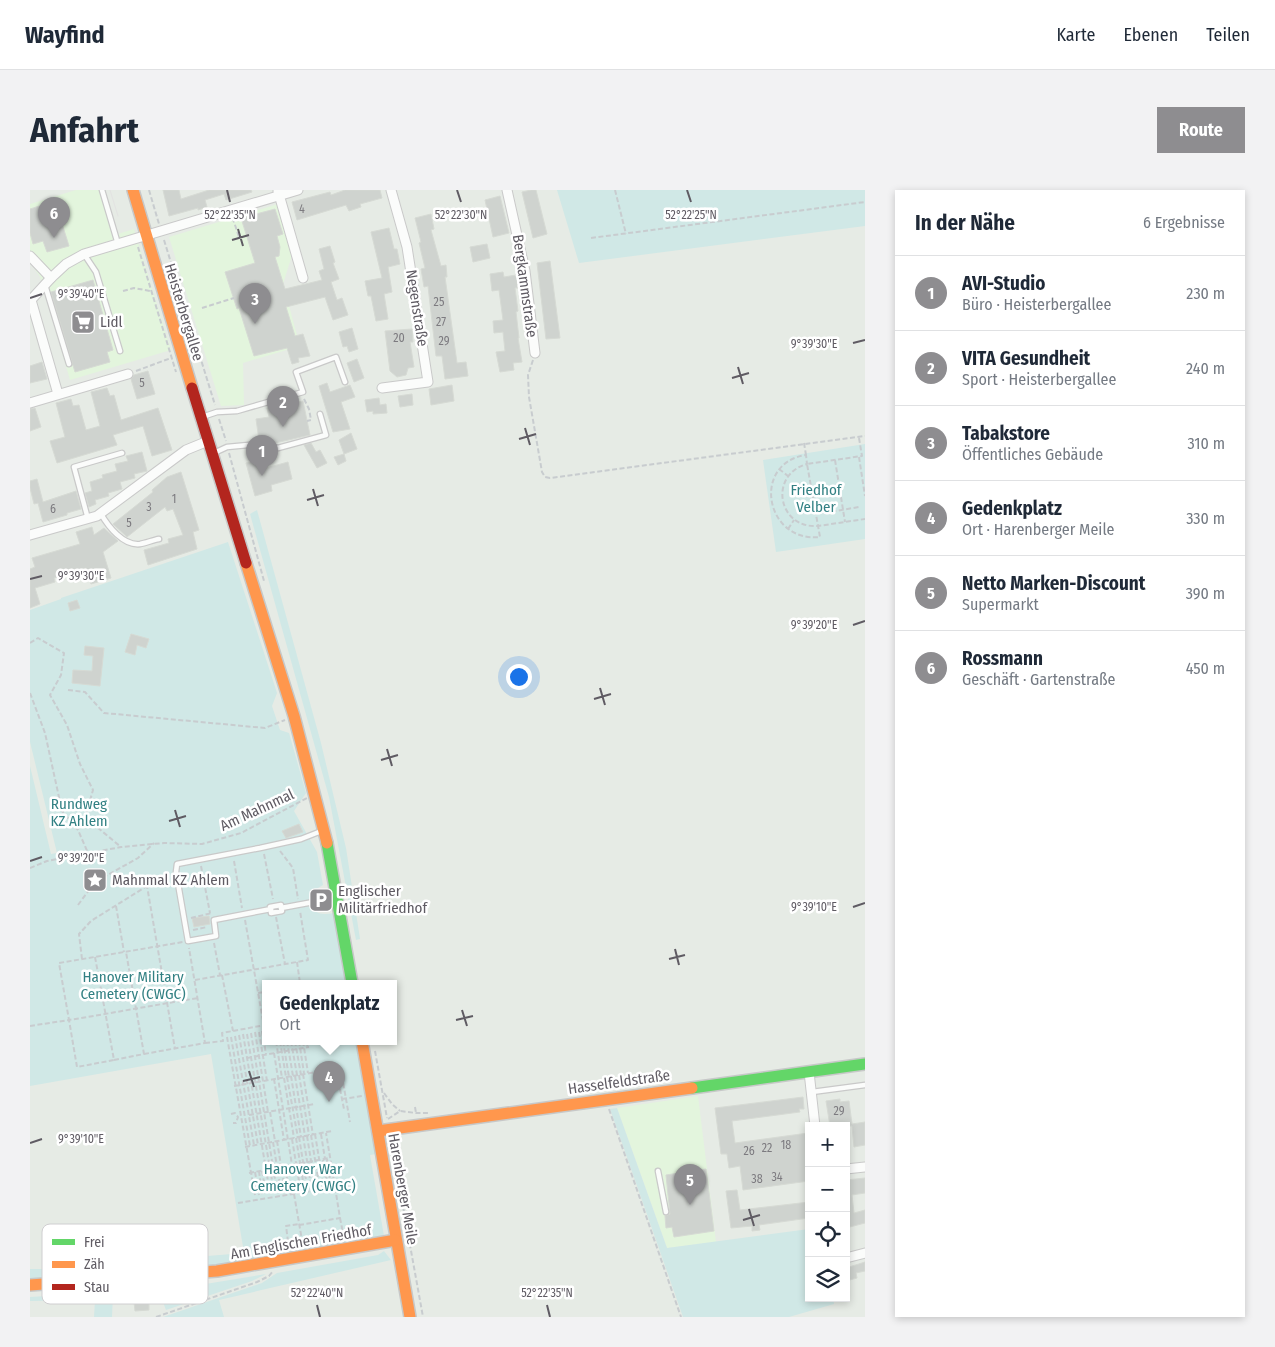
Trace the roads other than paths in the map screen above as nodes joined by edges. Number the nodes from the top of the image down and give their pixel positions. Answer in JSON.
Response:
{"nodes":[{"id":1,"x":102,"y":190,"type":"edge"},
{"id":2,"x":133,"y":190,"type":"edge"},
{"id":3,"x":298,"y":190,"type":"edge"},
{"id":4,"x":391,"y":190,"type":"edge"},
{"id":5,"x":508,"y":190,"type":"edge"},
{"id":6,"x":278,"y":193,"type":"edge"},
{"id":7,"x":146,"y":236,"type":"junction"},
{"id":8,"x":118,"y":244,"type":"junction"},
{"id":9,"x":84,"y":254,"type":"junction"},
{"id":10,"x":30,"y":256,"type":"edge"},
{"id":11,"x":303,"y":278,"type":"dead end"},
{"id":12,"x":48,"y":281,"type":"junction"},
{"id":13,"x":30,"y":301,"type":"edge"},
{"id":14,"x":120,"y":351,"type":"dead end"},
{"id":15,"x":535,"y":353,"type":"road end"},
{"id":16,"x":68,"y":364,"type":"dead end"},
{"id":17,"x":128,"y":374,"type":"road end"},
{"id":18,"x":345,"y":382,"type":"dead end"},
{"id":19,"x":382,"y":388,"type":"dead end"},
{"id":20,"x":58,"y":394,"type":"junction"},
{"id":21,"x":30,"y":403,"type":"edge"},
{"id":22,"x":320,"y":414,"type":"dead end"},
{"id":23,"x":201,"y":417,"type":"junction"},
{"id":24,"x":208,"y":441,"type":"junction"},
{"id":25,"x":122,"y":453,"type":"dead end"},
{"id":26,"x":212,"y":454,"type":"junction"},
{"id":27,"x":100,"y":514,"type":"junction"},
{"id":28,"x":88,"y":518,"type":"junction"},
{"id":29,"x":30,"y":535,"type":"edge"},
{"id":30,"x":159,"y":538,"type":"dead end"},
{"id":31,"x":324,"y":830,"type":"junction"},
{"id":32,"x":337,"y":898,"type":"junction"},
{"id":33,"x":351,"y":980,"type":"edge"},
{"id":34,"x":363,"y":1045,"type":"edge"},
{"id":35,"x":865,"y":1064,"type":"edge"},
{"id":36,"x":809,"y":1072,"type":"junction"},
{"id":37,"x":865,"y":1085,"type":"edge"},
{"id":38,"x":811,"y":1092,"type":"junction"},
{"id":39,"x":815,"y":1122,"type":"edge"},
{"id":40,"x":378,"y":1131,"type":"junction"},
{"id":41,"x":865,"y":1166,"type":"edge"},
{"id":42,"x":850,"y":1168,"type":"edge"},
{"id":43,"x":658,"y":1171,"type":"dead end"},
{"id":44,"x":666,"y":1212,"type":"dead end"},
{"id":45,"x":396,"y":1240,"type":"junction"},
{"id":46,"x":865,"y":1253,"type":"edge"},
{"id":47,"x":850,"y":1257,"type":"edge"},
{"id":48,"x":208,"y":1272,"type":"edge"},
{"id":49,"x":410,"y":1317,"type":"edge"}],
"edges":[{"from":1,"to":8,"type":"lane"},
{"from":2,"to":7,"type":"main road","name":"Heisterbergallee"},
{"from":3,"to":6,"type":"street"},
{"from":4,"to":19,"type":"street","name":"Negenstraße"},
{"from":5,"to":15,"type":"street","name":"Bergkammstraße"},
{"from":6,"to":7,"type":"street"},
{"from":6,"to":11,"type":"street"},
{"from":7,"to":8,"type":"street"},
{"from":7,"to":23,"type":"main road","name":"Heisterbergallee"},
{"from":8,"to":9,"type":"street"},
{"from":9,"to":12,"type":"street"},
{"from":9,"to":14,"type":"lane"},
{"from":10,"to":12,"type":"street"},
{"from":12,"to":13,"type":"street"},
{"from":12,"to":16,"type":"lane"},
{"from":13,"to":20,"type":"street"},
{"from":17,"to":20,"type":"street"},
{"from":18,"to":23,"type":"lane"},
{"from":20,"to":21,"type":"street"},
{"from":22,"to":26,"type":"lane"},
{"from":23,"to":24,"type":"main road","name":"Heisterbergallee"},
{"from":24,"to":26,"type":"main road","name":"Heisterbergallee"},
{"from":24,"to":27,"type":"street"},
{"from":25,"to":28,"type":"lane"},
{"from":26,"to":31,"type":"main road","name":"Heisterbergallee"},
{"from":27,"to":28,"type":"street"},
{"from":27,"to":30,"type":"lane"},
{"from":28,"to":29,"type":"street"},
{"from":31,"to":32,"type":"main road","name":"Heisterbergallee"},
{"from":31,"to":32,"type":"lane"},
{"from":32,"to":33,"type":"main road","name":"Heisterbergallee"},
{"from":34,"to":40,"type":"main road","name":"Harenberger Meile"},
{"from":35,"to":36,"type":"main road","name":"Hasselfeldstraße"},
{"from":36,"to":38,"type":"street"},
{"from":36,"to":40,"type":"main road","name":"Hasselfeldstraße"},
{"from":37,"to":38,"type":"lane"},
{"from":38,"to":39,"type":"street"},
{"from":40,"to":45,"type":"main road","name":"Harenberger Meile"},
{"from":41,"to":42,"type":"street"},
{"from":43,"to":44,"type":"lane"},
{"from":45,"to":48,"type":"main road","name":"Am Englischen Friedhof"},
{"from":45,"to":49,"type":"main road","name":"Harenberger Meile"},
{"from":46,"to":47,"type":"street"}]}
